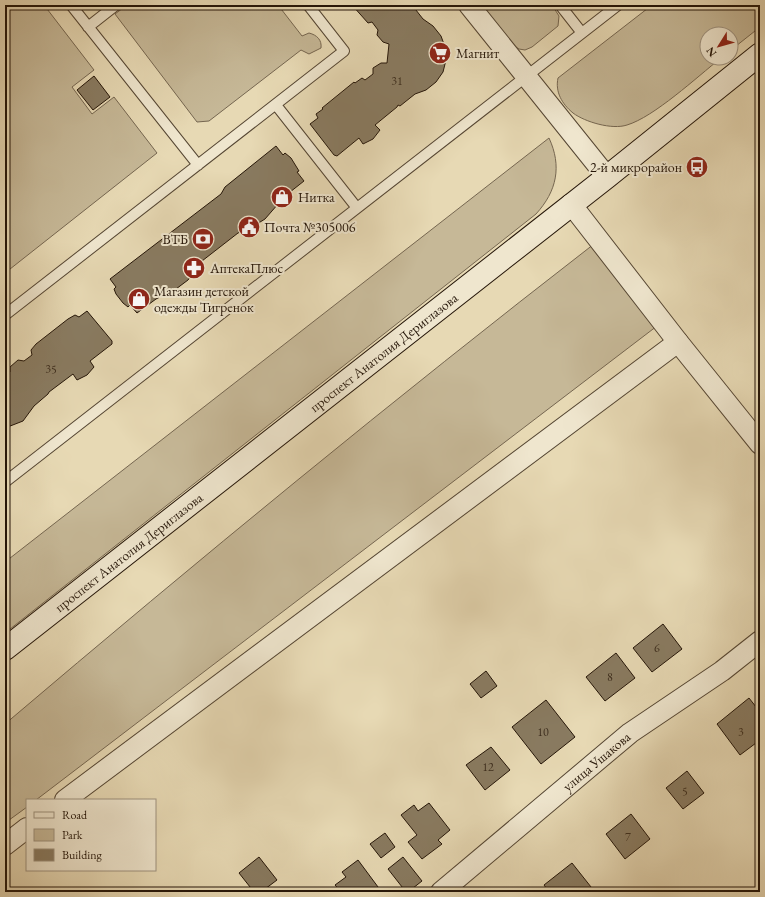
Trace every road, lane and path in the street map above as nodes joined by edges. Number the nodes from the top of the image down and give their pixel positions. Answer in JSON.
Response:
{"nodes":[{"id":1,"x":71,"y":5,"type":"edge"},
{"id":2,"x":116,"y":5,"type":"edge"},
{"id":3,"x":308,"y":5,"type":"edge"},
{"id":4,"x":469,"y":5,"type":"edge"},
{"id":5,"x":560,"y":5,"type":"edge"},
{"id":6,"x":618,"y":5,"type":"edge"},
{"id":7,"x":88,"y":27,"type":"junction"},
{"id":8,"x":582,"y":33,"type":"junction"},
{"id":9,"x":760,"y":54,"type":"edge"},
{"id":10,"x":526,"y":76,"type":"junction"},
{"id":11,"x":276,"y":105,"type":"junction"},
{"id":12,"x":198,"y":165,"type":"junction"},
{"id":13,"x":607,"y":177,"type":"junction"},
{"id":14,"x":571,"y":204,"type":"junction"},
{"id":15,"x":357,"y":208,"type":"junction"},
{"id":16,"x":5,"y":315,"type":"edge"},
{"id":17,"x":678,"y":342,"type":"junction"},
{"id":18,"x":760,"y":444,"type":"edge"},
{"id":19,"x":5,"y":482,"type":"edge"},
{"id":20,"x":760,"y":641,"type":"edge"},
{"id":21,"x":5,"y":648,"type":"edge"},
{"id":22,"x":66,"y":799,"type":"edge"},
{"id":23,"x":26,"y":829,"type":"edge"},
{"id":24,"x":5,"y":845,"type":"edge"},
{"id":25,"x":441,"y":892,"type":"edge"}],
"edges":[{"from":1,"to":7,"type":"lane"},
{"from":2,"to":7,"type":"lane"},
{"from":3,"to":11,"type":"lane"},
{"from":4,"to":10,"type":"street"},
{"from":5,"to":8,"type":"lane"},
{"from":6,"to":8,"type":"lane"},
{"from":7,"to":12,"type":"lane"},
{"from":8,"to":10,"type":"lane"},
{"from":9,"to":13,"type":"main road","name":"проспект Анатолия Дериглазова"},
{"from":10,"to":13,"type":"street"},
{"from":10,"to":15,"type":"lane"},
{"from":11,"to":12,"type":"lane"},
{"from":11,"to":15,"type":"lane"},
{"from":12,"to":16,"type":"lane"},
{"from":13,"to":14,"type":"main road","name":"проспект Анатолия Дериглазова"},
{"from":14,"to":17,"type":"street"},
{"from":14,"to":21,"type":"main road","name":"проспект Анатолия Дериглазова"},
{"from":15,"to":19,"type":"lane"},
{"from":17,"to":18,"type":"street"},
{"from":17,"to":22,"type":"street"},
{"from":20,"to":25,"type":"street","name":"улица Ушакова"},
{"from":23,"to":24,"type":"street"}]}
